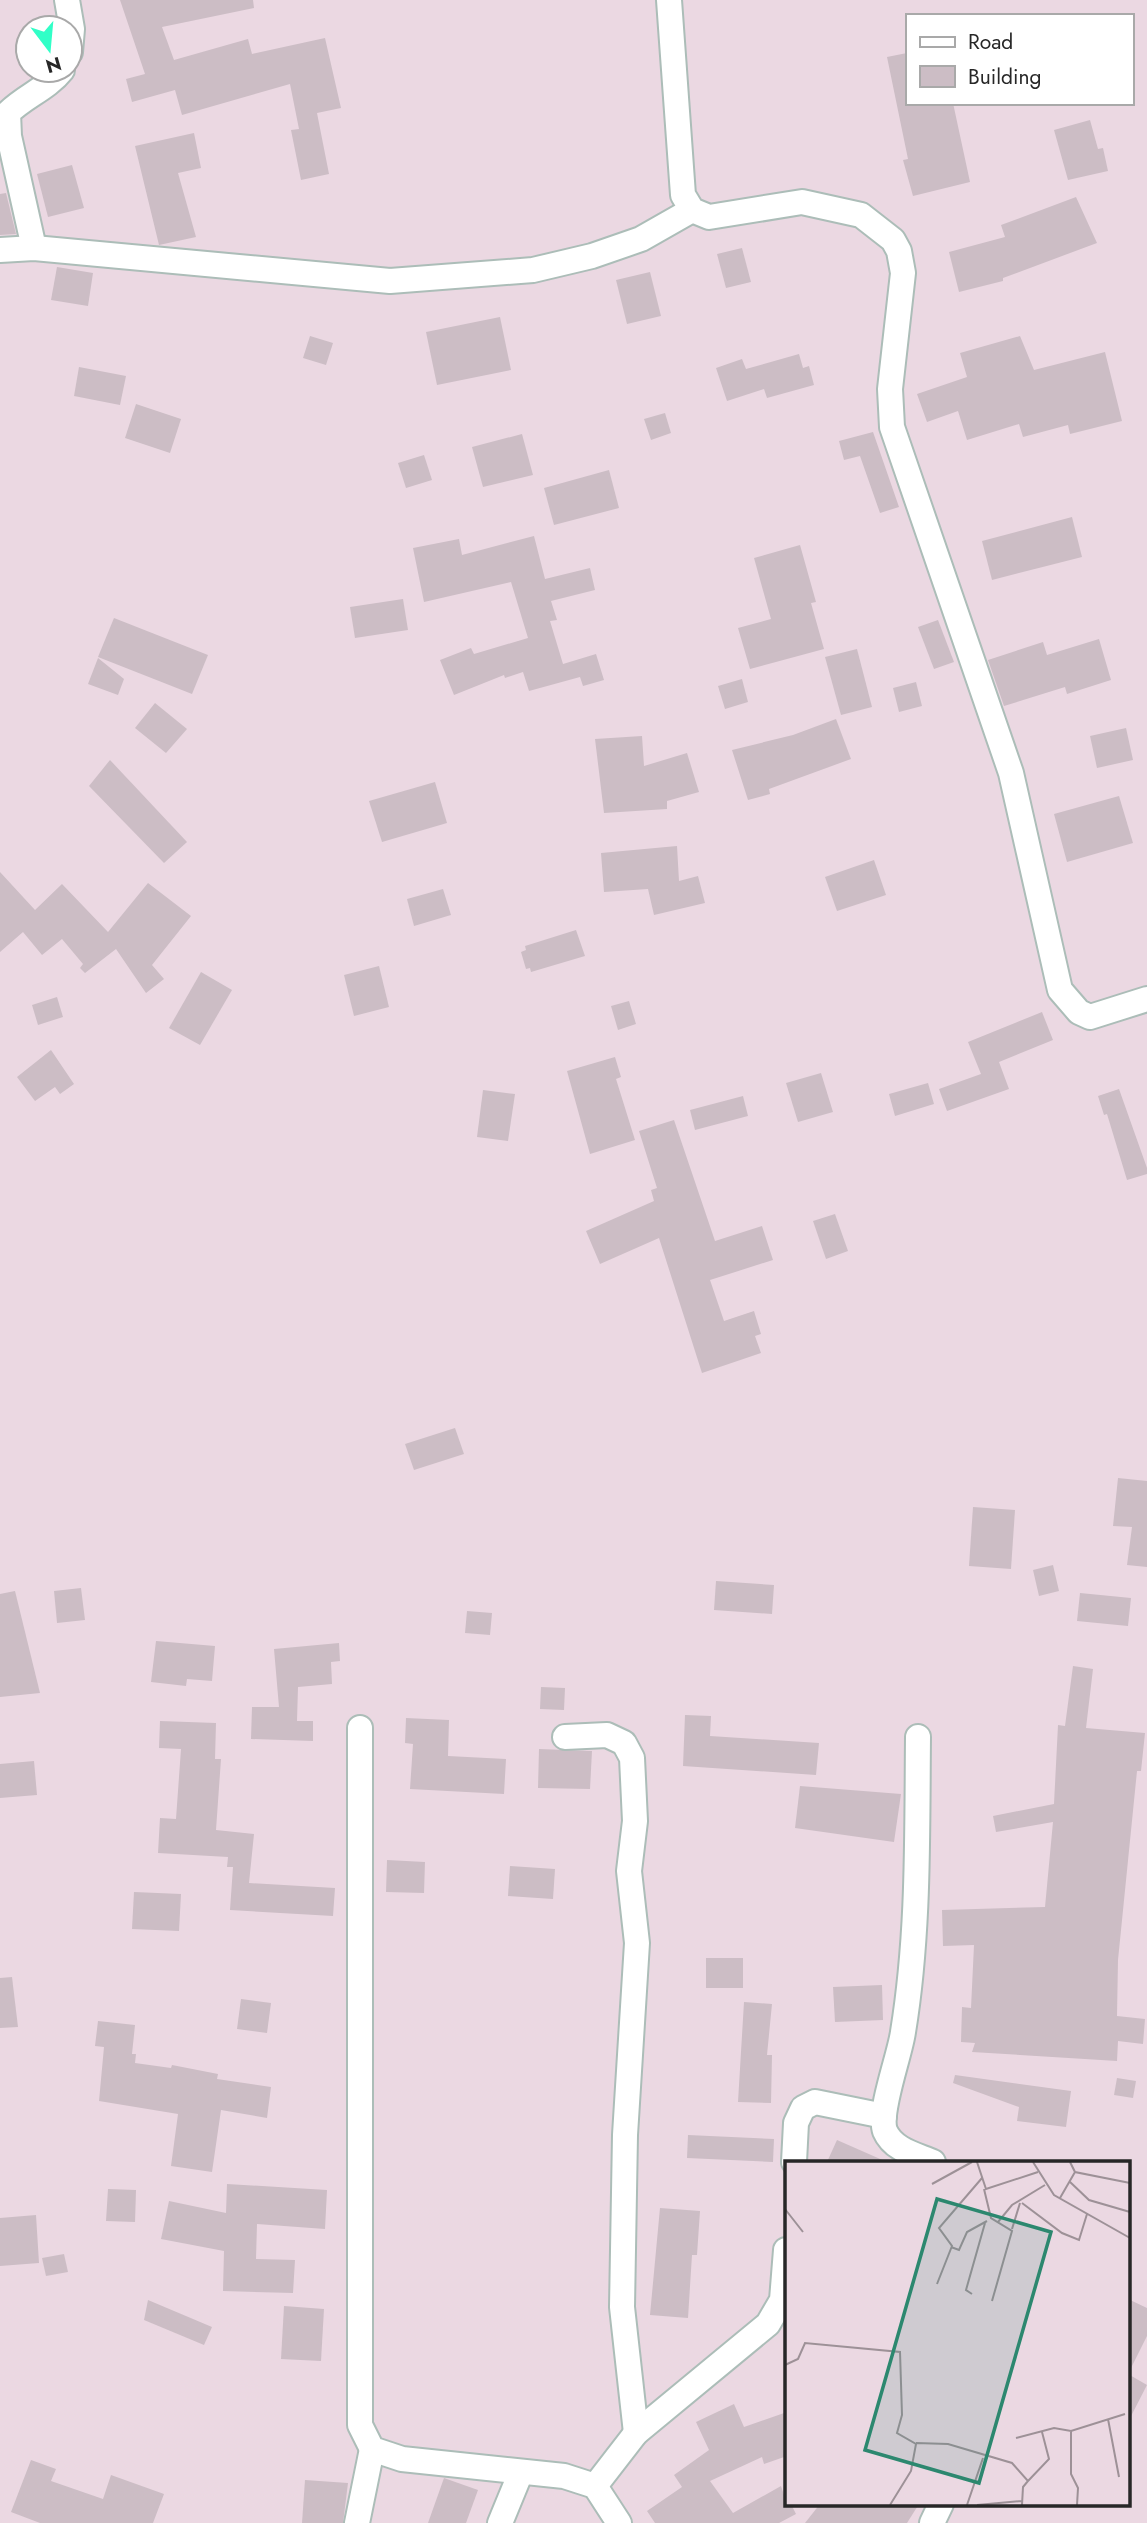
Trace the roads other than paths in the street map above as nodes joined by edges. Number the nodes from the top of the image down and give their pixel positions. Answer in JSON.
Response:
{"nodes":[{"id":1,"x":669,"y":0,"type":"edge"},
{"id":2,"x":50,"y":84,"type":"edge"},
{"id":3,"x":692,"y":210,"type":"junction"},
{"id":4,"x":34,"y":248,"type":"junction"},
{"id":5,"x":0,"y":250,"type":"edge"},
{"id":6,"x":1147,"y":999,"type":"edge"},
{"id":7,"x":360,"y":1728,"type":"dead end"},
{"id":8,"x":565,"y":1737,"type":"dead end"},
{"id":9,"x":918,"y":1737,"type":"dead end"},
{"id":10,"x":884,"y":2116,"type":"junction"},
{"id":11,"x":794,"y":2161,"type":"edge"},
{"id":12,"x":931,"y":2161,"type":"edge"},
{"id":13,"x":785,"y":2262,"type":"edge"},
{"id":14,"x":636,"y":2433,"type":"junction"},
{"id":15,"x":372,"y":2449,"type":"junction"},
{"id":16,"x":520,"y":2472,"type":"junction"},
{"id":17,"x":595,"y":2486,"type":"junction"},
{"id":18,"x":940,"y":2506,"type":"edge"},
{"id":19,"x":356,"y":2523,"type":"edge"},
{"id":20,"x":500,"y":2523,"type":"edge"},
{"id":21,"x":619,"y":2523,"type":"edge"},
{"id":22,"x":932,"y":2523,"type":"edge"}],
"edges":[{"from":1,"to":3,"type":"street"},
{"from":2,"to":4,"type":"street"},
{"from":3,"to":4,"type":"street"},
{"from":3,"to":6,"type":"street"},
{"from":4,"to":5,"type":"street"},
{"from":7,"to":15,"type":"street"},
{"from":8,"to":14,"type":"street"},
{"from":9,"to":10,"type":"street"},
{"from":10,"to":11,"type":"street"},
{"from":10,"to":12,"type":"street"},
{"from":13,"to":14,"type":"street"},
{"from":14,"to":17,"type":"street"},
{"from":15,"to":16,"type":"street"},
{"from":15,"to":19,"type":"street"},
{"from":16,"to":17,"type":"street"},
{"from":16,"to":20,"type":"street"},
{"from":17,"to":21,"type":"street"},
{"from":18,"to":22,"type":"street"}]}
